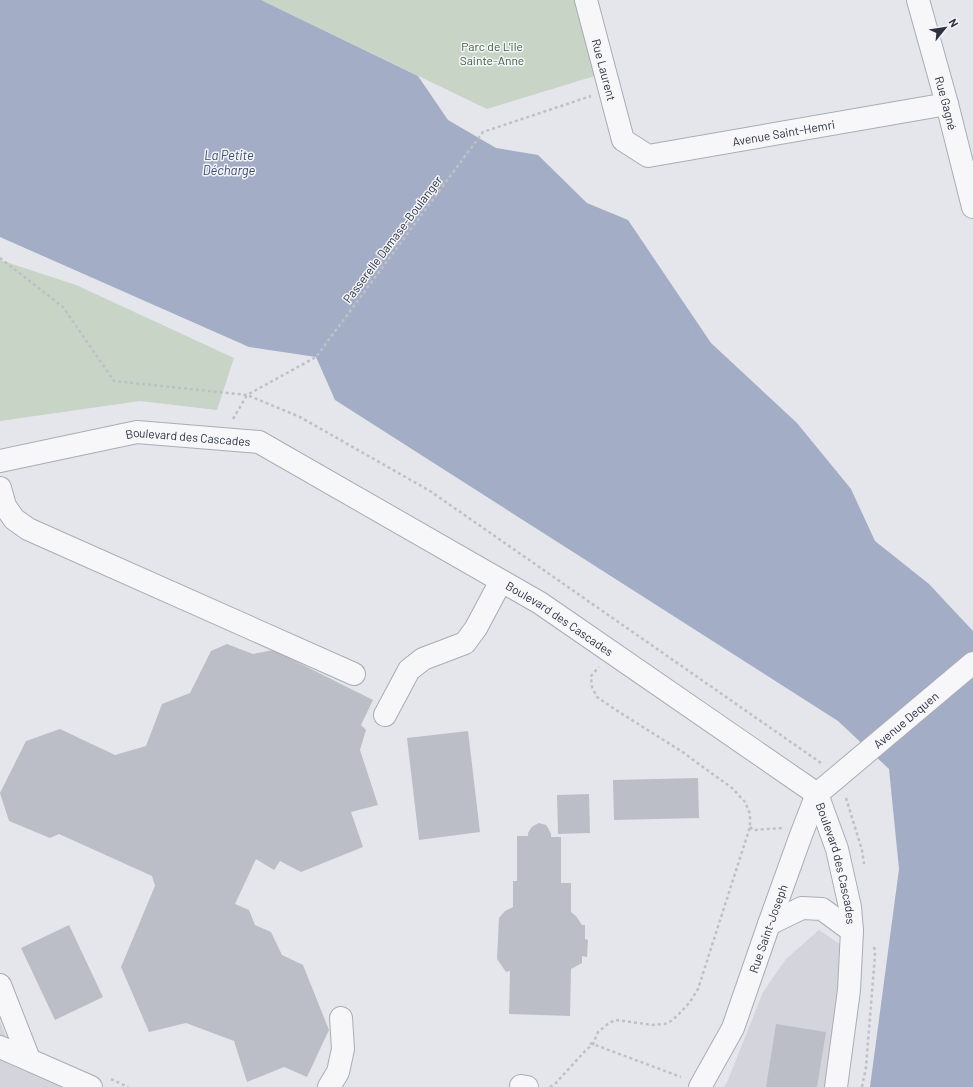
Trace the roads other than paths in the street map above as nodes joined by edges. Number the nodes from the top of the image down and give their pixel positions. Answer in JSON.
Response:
{"nodes":[{"id":1,"x":586,"y":0,"type":"edge"},
{"id":2,"x":918,"y":0,"type":"edge"},
{"id":3,"x":947,"y":104,"type":"junction"},
{"id":4,"x":623,"y":140,"type":"joint"},
{"id":5,"x":973,"y":207,"type":"edge"},
{"id":6,"x":0,"y":461,"type":"edge"},
{"id":7,"x":0,"y":488,"type":"edge"},
{"id":8,"x":501,"y":581,"type":"junction"},
{"id":9,"x":973,"y":663,"type":"edge"},
{"id":10,"x":354,"y":674,"type":"dead end"},
{"id":11,"x":385,"y":715,"type":"dead end"},
{"id":12,"x":839,"y":775,"type":"joint"},
{"id":13,"x":817,"y":794,"type":"junction"},
{"id":14,"x":769,"y":924,"type":"junction"},
{"id":15,"x":852,"y":931,"type":"junction"},
{"id":16,"x":0,"y":984,"type":"edge"},
{"id":17,"x":341,"y":1018,"type":"dead end"},
{"id":18,"x":0,"y":1047,"type":"edge"},
{"id":19,"x":29,"y":1059,"type":"junction"},
{"id":20,"x":55,"y":1079,"type":"edge"},
{"id":21,"x":701,"y":1086,"type":"edge"},
{"id":22,"x":91,"y":1087,"type":"edge"},
{"id":23,"x":329,"y":1087,"type":"edge"},
{"id":24,"x":521,"y":1087,"type":"edge"},
{"id":25,"x":528,"y":1087,"type":"edge"},
{"id":26,"x":836,"y":1087,"type":"edge"}],
"edges":[{"from":1,"to":4,"type":"street","name":"Rue Laurent"},
{"from":2,"to":3,"type":"street","name":"Rue Gagné"},
{"from":3,"to":4,"type":"street","name":"Avenue Saint-Hemri"},
{"from":3,"to":5,"type":"street","name":"Rue Gagné"},
{"from":6,"to":8,"type":"street","name":"Boulevard des Cascades"},
{"from":7,"to":10,"type":"street"},
{"from":8,"to":11,"type":"street"},
{"from":8,"to":13,"type":"street","name":"Boulevard des Cascades"},
{"from":9,"to":12,"type":"street","name":"Avenue Dequen"},
{"from":12,"to":13,"type":"street","name":"Rue Saint-Joseph"},
{"from":13,"to":14,"type":"street","name":"Rue Saint-Joseph"},
{"from":13,"to":15,"type":"street","name":"Boulevard des Cascades"},
{"from":14,"to":15,"type":"street"},
{"from":14,"to":21,"type":"street","name":"Rue Saint-Joseph"},
{"from":15,"to":26,"type":"street","name":"Boulevard des Cascades"},
{"from":16,"to":19,"type":"street"},
{"from":17,"to":23,"type":"street"},
{"from":18,"to":19,"type":"street"},
{"from":19,"to":20,"type":"street"},
{"from":20,"to":22,"type":"street"},
{"from":24,"to":25,"type":"street"}]}
